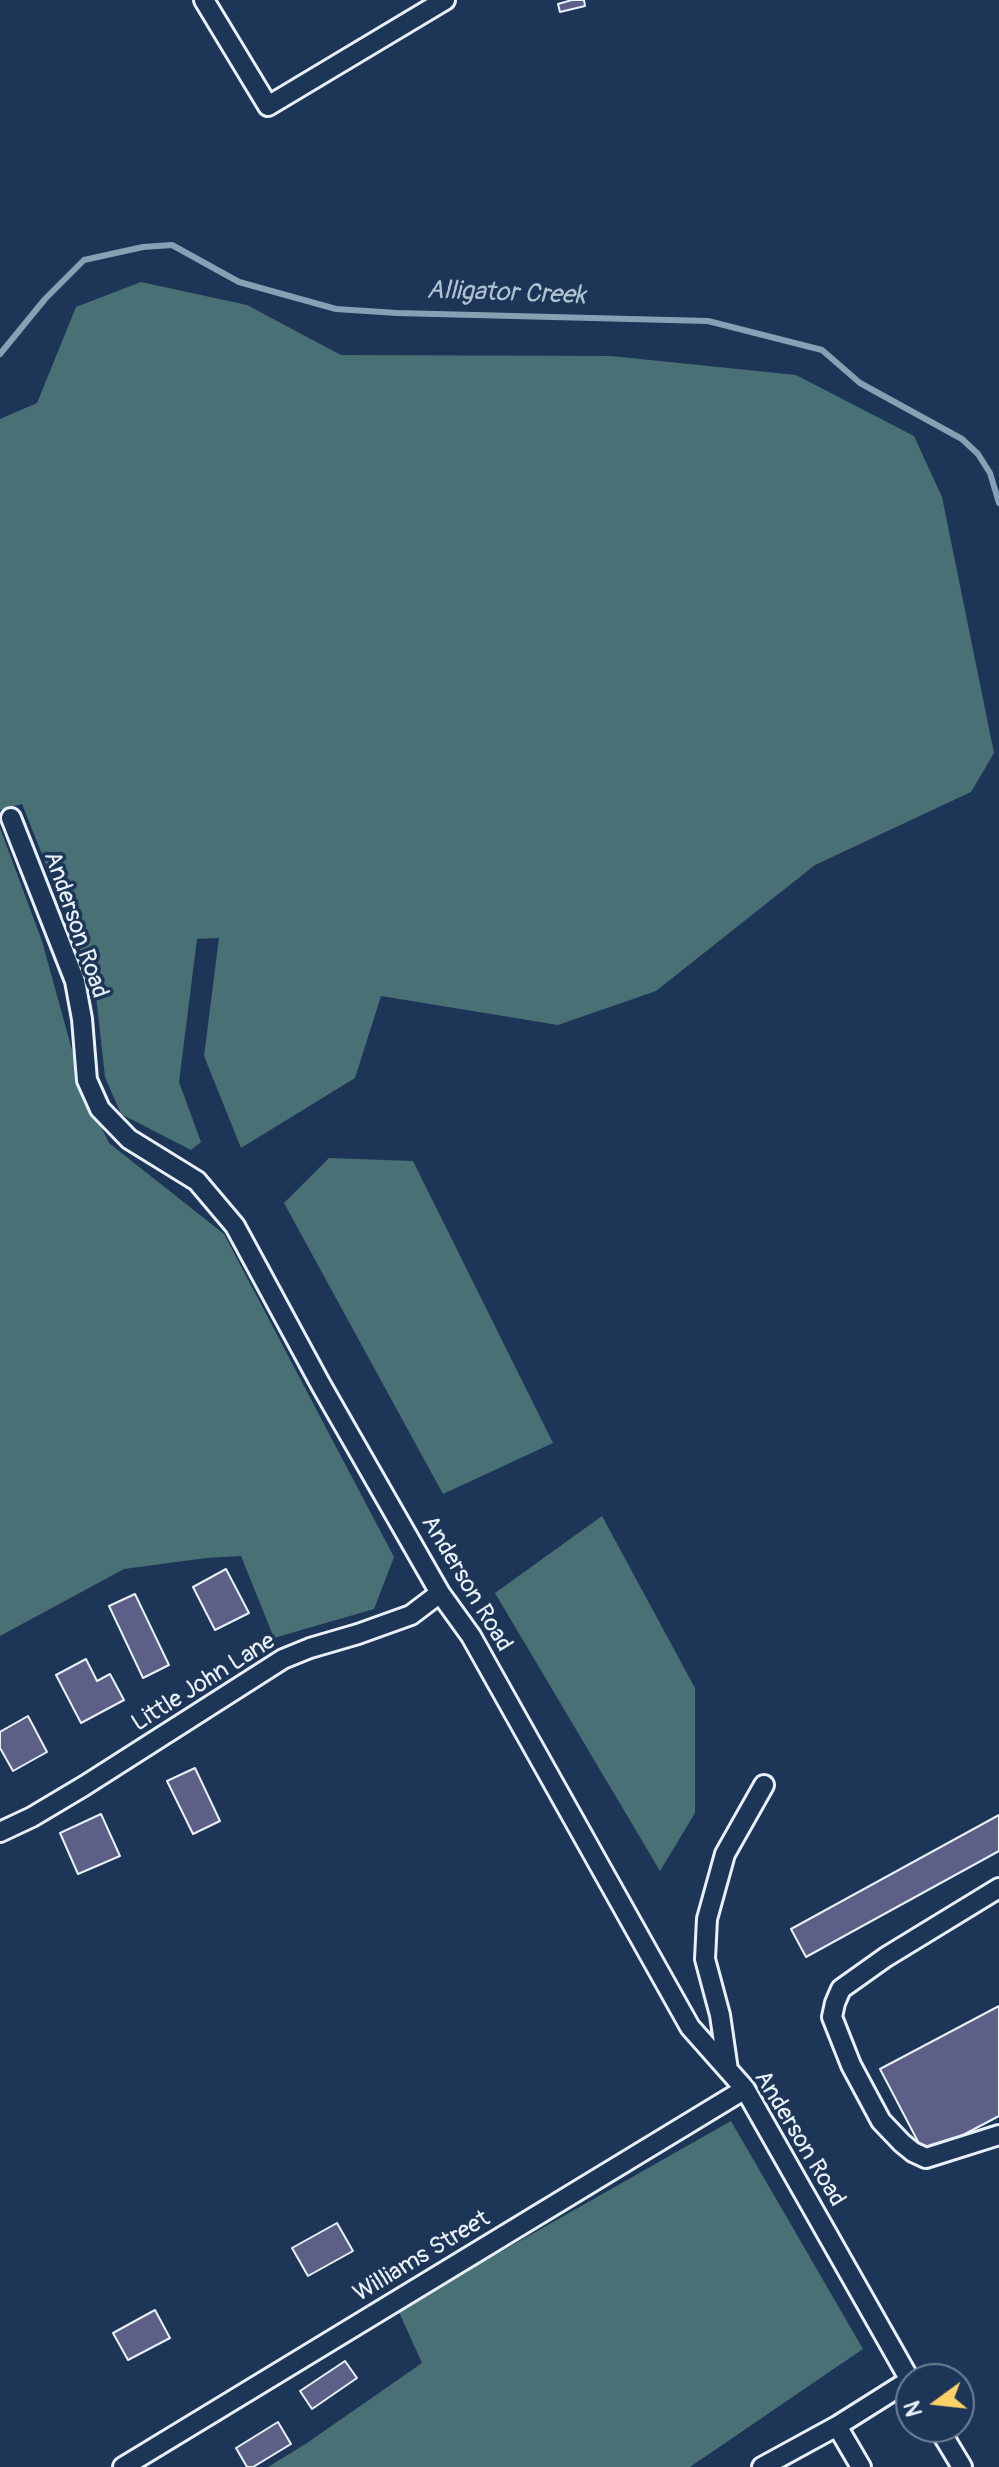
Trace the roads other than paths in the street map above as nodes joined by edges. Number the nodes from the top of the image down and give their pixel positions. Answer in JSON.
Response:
{"nodes":[{"id":1,"x":204,"y":0,"type":"edge"},
{"id":2,"x":445,"y":0,"type":"edge"},
{"id":3,"x":11,"y":818,"type":"dead end"},
{"id":4,"x":440,"y":1593,"type":"junction"},
{"id":5,"x":764,"y":1785,"type":"dead end"},
{"id":6,"x":0,"y":1832,"type":"edge"},
{"id":7,"x":999,"y":1888,"type":"edge"},
{"id":8,"x":728,"y":2070,"type":"junction"},
{"id":9,"x":745,"y":2089,"type":"junction"},
{"id":10,"x":999,"y":2135,"type":"edge"},
{"id":11,"x":900,"y":2363,"type":"edge"},
{"id":12,"x":895,"y":2390,"type":"edge"},
{"id":13,"x":837,"y":2426,"type":"junction"},
{"id":14,"x":948,"y":2443,"type":"edge"},
{"id":15,"x":123,"y":2467,"type":"edge"},
{"id":16,"x":762,"y":2467,"type":"edge"},
{"id":17,"x":861,"y":2467,"type":"edge"},
{"id":18,"x":962,"y":2467,"type":"edge"}],
"edges":[{"from":1,"to":2,"type":"street"},
{"from":3,"to":4,"type":"street","name":"Anderson Road"},
{"from":4,"to":6,"type":"street","name":"Little John Lane"},
{"from":4,"to":8,"type":"street","name":"Anderson Road"},
{"from":5,"to":8,"type":"street"},
{"from":7,"to":10,"type":"street"},
{"from":8,"to":9,"type":"street","name":"Anderson Road"},
{"from":9,"to":11,"type":"street","name":"Anderson Road"},
{"from":9,"to":15,"type":"street","name":"Williams Street"},
{"from":12,"to":13,"type":"street"},
{"from":13,"to":16,"type":"street"},
{"from":13,"to":17,"type":"street"},
{"from":14,"to":18,"type":"street"}]}
